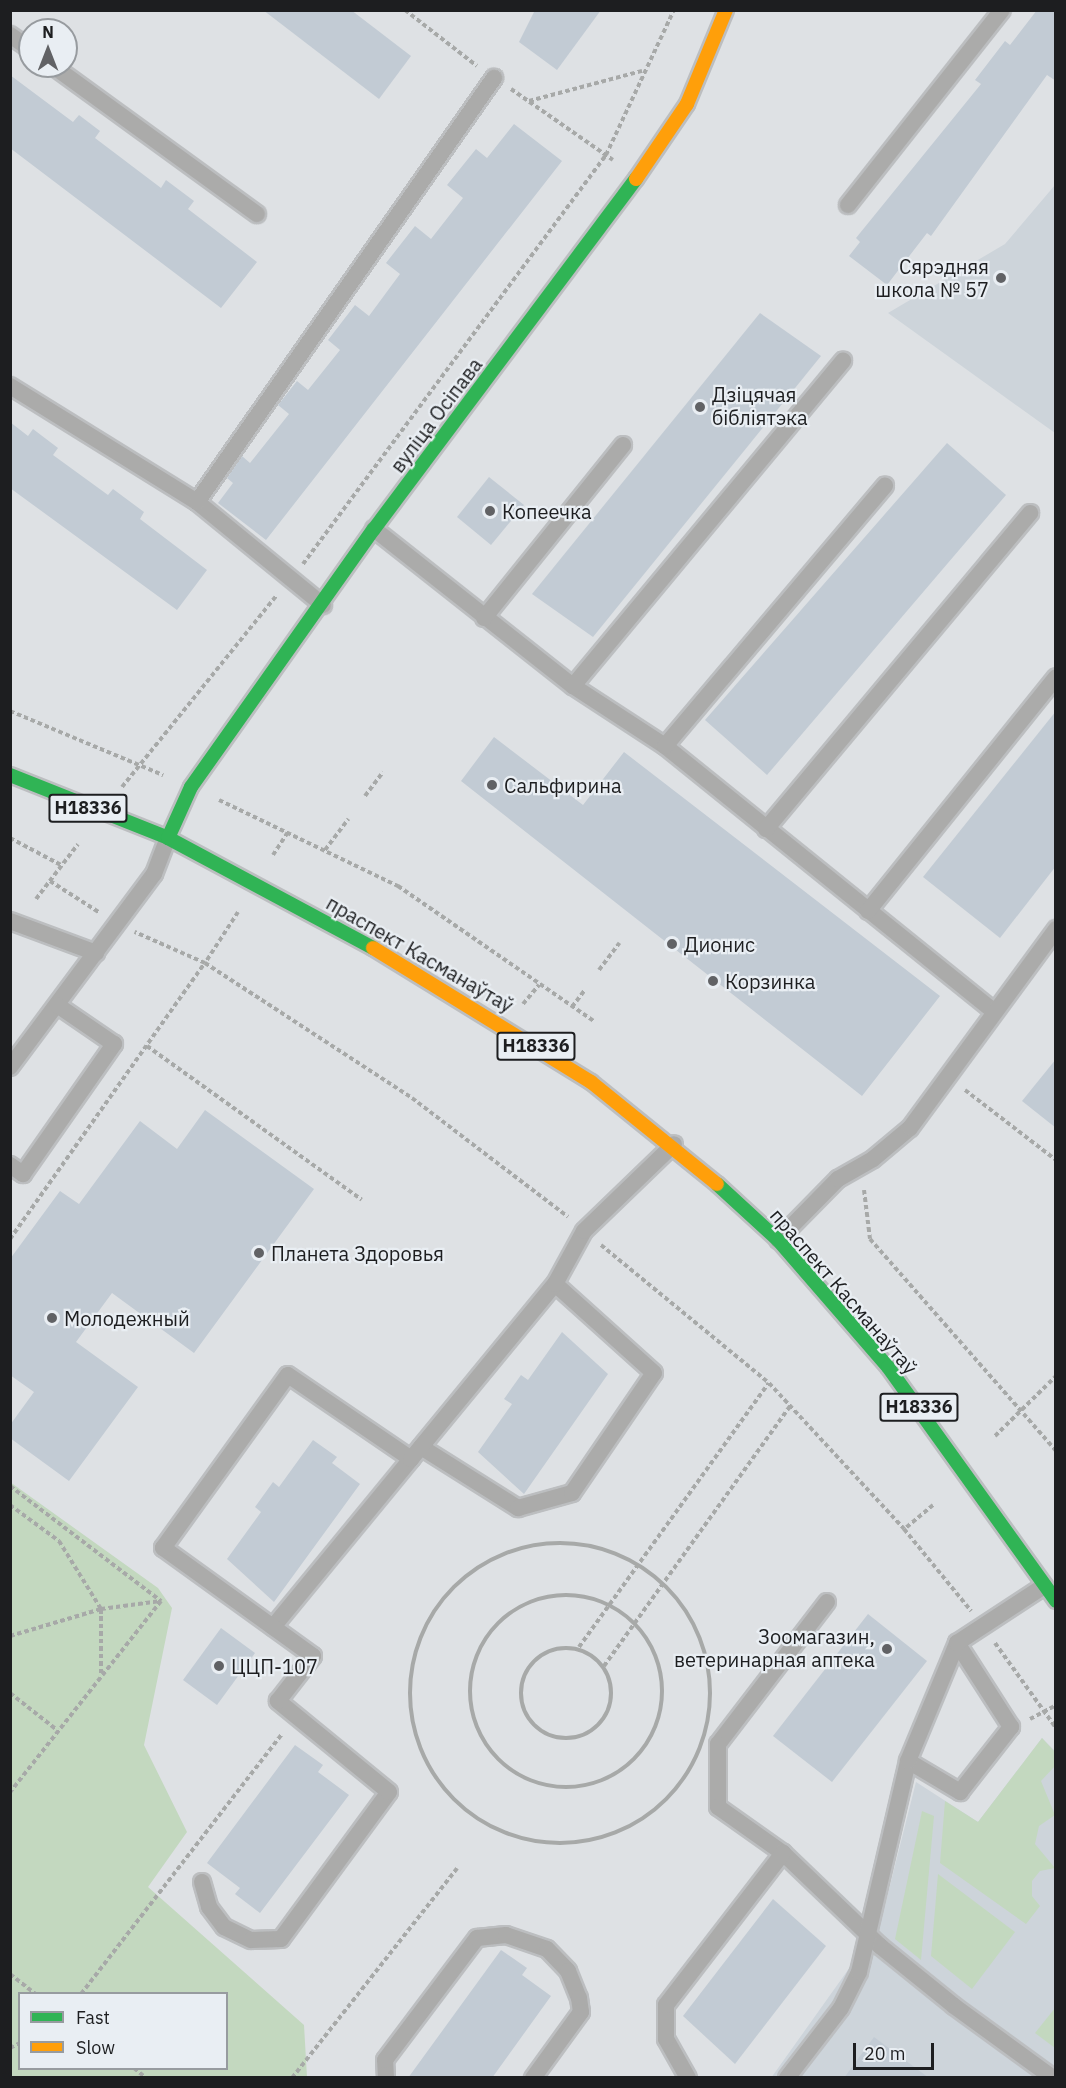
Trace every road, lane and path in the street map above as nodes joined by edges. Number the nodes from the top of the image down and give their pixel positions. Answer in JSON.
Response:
{"nodes":[{"id":1,"x":405,"y":10,"type":"edge"},
{"id":2,"x":674,"y":10,"type":"edge"},
{"id":3,"x":726,"y":10,"type":"edge"},
{"id":4,"x":1002,"y":10,"type":"edge"},
{"id":5,"x":643,"y":71,"type":"junction"},
{"id":6,"x":70,"y":78,"type":"edge"},
{"id":7,"x":494,"y":78,"type":"junction"},
{"id":8,"x":529,"y":101,"type":"junction"},
{"id":9,"x":606,"y":154,"type":"junction"},
{"id":10,"x":637,"y":180,"type":"junction"},
{"id":11,"x":848,"y":205,"type":"dead end"},
{"id":12,"x":257,"y":214,"type":"dead end"},
{"id":13,"x":843,"y":361,"type":"dead end"},
{"id":14,"x":10,"y":387,"type":"edge"},
{"id":15,"x":622,"y":445,"type":"dead end"},
{"id":16,"x":885,"y":486,"type":"dead end"},
{"id":17,"x":197,"y":502,"type":"junction"},
{"id":18,"x":1030,"y":513,"type":"dead end"},
{"id":19,"x":374,"y":529,"type":"junction"},
{"id":20,"x":290,"y":579,"type":"junction"},
{"id":21,"x":322,"y":605,"type":"junction"},
{"id":22,"x":484,"y":618,"type":"junction"},
{"id":23,"x":1056,"y":677,"type":"edge"},
{"id":24,"x":573,"y":686,"type":"junction"},
{"id":25,"x":10,"y":711,"type":"edge"},
{"id":26,"x":665,"y":746,"type":"junction"},
{"id":27,"x":140,"y":764,"type":"junction"},
{"id":28,"x":383,"y":772,"type":"dead end"},
{"id":29,"x":10,"y":775,"type":"edge"},
{"id":30,"x":172,"y":779,"type":"dead end"},
{"id":31,"x":119,"y":790,"type":"dead end"},
{"id":32,"x":365,"y":796,"type":"dead end"},
{"id":33,"x":212,"y":797,"type":"dead end"},
{"id":34,"x":348,"y":819,"type":"dead end"},
{"id":35,"x":766,"y":829,"type":"junction"},
{"id":36,"x":288,"y":832,"type":"junction"},
{"id":37,"x":10,"y":838,"type":"edge"},
{"id":38,"x":168,"y":838,"type":"junction"},
{"id":39,"x":78,"y":844,"type":"dead end"},
{"id":40,"x":325,"y":850,"type":"junction"},
{"id":41,"x":273,"y":855,"type":"dead end"},
{"id":42,"x":61,"y":865,"type":"junction"},
{"id":43,"x":36,"y":899,"type":"dead end"},
{"id":44,"x":868,"y":911,"type":"junction"},
{"id":45,"x":238,"y":912,"type":"dead end"},
{"id":46,"x":10,"y":921,"type":"edge"},
{"id":47,"x":1056,"y":929,"type":"edge"},
{"id":48,"x":619,"y":944,"type":"dead end"},
{"id":49,"x":96,"y":953,"type":"junction"},
{"id":50,"x":599,"y":970,"type":"dead end"},
{"id":51,"x":584,"y":991,"type":"dead end"},
{"id":52,"x":57,"y":1005,"type":"junction"},
{"id":53,"x":572,"y":1006,"type":"junction"},
{"id":54,"x":993,"y":1011,"type":"junction"},
{"id":55,"x":594,"y":1021,"type":"dead end"},
{"id":56,"x":147,"y":1046,"type":"dead end"},
{"id":57,"x":10,"y":1067,"type":"edge"},
{"id":58,"x":955,"y":1083,"type":"dead end"},
{"id":59,"x":674,"y":1144,"type":"junction"},
{"id":60,"x":1056,"y":1160,"type":"edge"},
{"id":61,"x":10,"y":1165,"type":"edge"},
{"id":62,"x":864,"y":1196,"type":"dead end"},
{"id":63,"x":362,"y":1200,"type":"dead end"},
{"id":64,"x":584,"y":1231,"type":"junction"},
{"id":65,"x":778,"y":1240,"type":"junction"},
{"id":66,"x":555,"y":1284,"type":"junction"},
{"id":67,"x":1056,"y":1376,"type":"edge"},
{"id":68,"x":769,"y":1383,"type":"junction"},
{"id":69,"x":790,"y":1405,"type":"junction"},
{"id":70,"x":1020,"y":1412,"type":"junction"},
{"id":71,"x":995,"y":1436,"type":"dead end"},
{"id":72,"x":1056,"y":1451,"type":"edge"},
{"id":73,"x":416,"y":1453,"type":"junction"},
{"id":74,"x":10,"y":1486,"type":"edge"},
{"id":75,"x":10,"y":1505,"type":"edge"},
{"id":76,"x":904,"y":1529,"type":"dead end"},
{"id":77,"x":638,"y":1566,"type":"junction"},
{"id":78,"x":1056,"y":1571,"type":"edge"},
{"id":79,"x":666,"y":1585,"type":"junction"},
{"id":80,"x":1044,"y":1586,"type":"junction"},
{"id":81,"x":161,"y":1601,"type":"junction"},
{"id":82,"x":1056,"y":1601,"type":"edge"},
{"id":83,"x":827,"y":1602,"type":"dead end"},
{"id":84,"x":609,"y":1605,"type":"junction"},
{"id":85,"x":101,"y":1609,"type":"junction"},
{"id":86,"x":636,"y":1624,"type":"junction"},
{"id":87,"x":273,"y":1628,"type":"junction"},
{"id":88,"x":10,"y":1636,"type":"edge"},
{"id":89,"x":957,"y":1643,"type":"junction"},
{"id":90,"x":579,"y":1647,"type":"junction"},
{"id":91,"x":604,"y":1666,"type":"junction"},
{"id":92,"x":101,"y":1676,"type":"junction"},
{"id":93,"x":10,"y":1693,"type":"edge"},
{"id":94,"x":1056,"y":1705,"type":"edge"},
{"id":95,"x":1011,"y":1727,"type":"junction"},
{"id":96,"x":57,"y":1731,"type":"junction"},
{"id":97,"x":282,"y":1734,"type":"dead end"},
{"id":98,"x":908,"y":1761,"type":"junction"},
{"id":99,"x":21,"y":1779,"type":"junction"},
{"id":100,"x":10,"y":1783,"type":"edge"},
{"id":101,"x":10,"y":1792,"type":"edge"},
{"id":102,"x":783,"y":1854,"type":"junction"},
{"id":103,"x":457,"y":1868,"type":"dead end"},
{"id":104,"x":202,"y":1882,"type":"dead end"},
{"id":105,"x":870,"y":1933,"type":"junction"},
{"id":106,"x":10,"y":1974,"type":"edge"},
{"id":107,"x":33,"y":1992,"type":"edge"},
{"id":108,"x":83,"y":1992,"type":"edge"},
{"id":109,"x":292,"y":2078,"type":"edge"},
{"id":110,"x":386,"y":2078,"type":"edge"},
{"id":111,"x":533,"y":2078,"type":"edge"},
{"id":112,"x":688,"y":2078,"type":"edge"},
{"id":113,"x":787,"y":2078,"type":"edge"},
{"id":114,"x":1053,"y":2078,"type":"edge"}],
"edges":[{"from":1,"to":7,"type":"path"},
{"from":2,"to":5,"type":"path"},
{"from":3,"to":10,"type":"main road","name":"вуліца Осіпава"},
{"from":4,"to":11,"type":"lane"},
{"from":5,"to":8,"type":"path"},
{"from":5,"to":9,"type":"path"},
{"from":6,"to":12,"type":"lane"},
{"from":7,"to":8,"type":"path"},
{"from":7,"to":17,"type":"lane"},
{"from":8,"to":9,"type":"path"},
{"from":9,"to":10,"type":"path"},
{"from":9,"to":20,"type":"path"},
{"from":10,"to":19,"type":"main road","name":"вуліца Осіпава"},
{"from":13,"to":24,"type":"lane"},
{"from":14,"to":17,"type":"lane"},
{"from":15,"to":22,"type":"lane"},
{"from":16,"to":26,"type":"lane"},
{"from":17,"to":20,"type":"lane"},
{"from":18,"to":35,"type":"lane"},
{"from":19,"to":21,"type":"main road","name":"вуліца Осіпава"},
{"from":19,"to":22,"type":"lane"},
{"from":20,"to":21,"type":"lane"},
{"from":20,"to":27,"type":"path"},
{"from":21,"to":38,"type":"main road","name":"вуліца Осіпава"},
{"from":22,"to":24,"type":"lane"},
{"from":23,"to":44,"type":"lane"},
{"from":24,"to":26,"type":"lane"},
{"from":25,"to":27,"type":"path"},
{"from":26,"to":35,"type":"lane"},
{"from":27,"to":30,"type":"path"},
{"from":27,"to":31,"type":"path"},
{"from":28,"to":32,"type":"path"},
{"from":29,"to":38,"type":"main road","name":"праспект Касманаўтаў","number":"Н18336"},
{"from":33,"to":36,"type":"path"},
{"from":34,"to":40,"type":"path"},
{"from":35,"to":44,"type":"lane"},
{"from":36,"to":40,"type":"path"},
{"from":36,"to":41,"type":"path"},
{"from":37,"to":42,"type":"path"},
{"from":38,"to":49,"type":"lane"},
{"from":38,"to":59,"type":"main road","name":"праспект Касманаўтаў","number":"Н18336"},
{"from":39,"to":42,"type":"path"},
{"from":40,"to":53,"type":"path"},
{"from":42,"to":43,"type":"path"},
{"from":44,"to":54,"type":"lane"},
{"from":45,"to":64,"type":"path"},
{"from":46,"to":49,"type":"lane"},
{"from":47,"to":54,"type":"lane"},
{"from":48,"to":50,"type":"path"},
{"from":49,"to":52,"type":"lane"},
{"from":51,"to":53,"type":"path"},
{"from":52,"to":57,"type":"lane"},
{"from":52,"to":61,"type":"lane"},
{"from":53,"to":55,"type":"path"},
{"from":54,"to":65,"type":"lane"},
{"from":56,"to":63,"type":"path"},
{"from":58,"to":60,"type":"path"},
{"from":59,"to":64,"type":"lane"},
{"from":59,"to":65,"type":"main road","name":"праспект Касманаўтаў","number":"Н18336"},
{"from":62,"to":70,"type":"path"},
{"from":64,"to":66,"type":"lane"},
{"from":64,"to":68,"type":"path"},
{"from":65,"to":80,"type":"main road","name":"праспект Касманаўтаў","number":"Н18336"},
{"from":66,"to":73,"type":"lane"},
{"from":66,"to":73,"type":"lane"},
{"from":67,"to":70,"type":"path"},
{"from":68,"to":69,"type":"path"},
{"from":68,"to":77,"type":"path"},
{"from":69,"to":76,"type":"path"},
{"from":69,"to":79,"type":"path"},
{"from":70,"to":71,"type":"path"},
{"from":70,"to":72,"type":"path"},
{"from":73,"to":87,"type":"lane"},
{"from":73,"to":87,"type":"lane"},
{"from":74,"to":81,"type":"path"},
{"from":75,"to":85,"type":"path"},
{"from":77,"to":79,"type":"path"},
{"from":77,"to":79,"type":"path"},
{"from":77,"to":84,"type":"path"},
{"from":78,"to":80,"type":"main road"},
{"from":79,"to":86,"type":"path"},
{"from":80,"to":82,"type":"main road","name":"праспект Касманаўтаў","number":"Н18336"},
{"from":80,"to":89,"type":"lane"},
{"from":81,"to":85,"type":"path"},
{"from":81,"to":92,"type":"path"},
{"from":83,"to":102,"type":"lane"},
{"from":84,"to":86,"type":"path"},
{"from":84,"to":86,"type":"path"},
{"from":84,"to":90,"type":"path"},
{"from":85,"to":88,"type":"path"},
{"from":85,"to":92,"type":"path"},
{"from":86,"to":91,"type":"path"},
{"from":87,"to":104,"type":"lane"},
{"from":89,"to":95,"type":"lane"},
{"from":89,"to":98,"type":"lane"},
{"from":90,"to":91,"type":"path"},
{"from":90,"to":91,"type":"path"},
{"from":92,"to":96,"type":"path"},
{"from":93,"to":96,"type":"path"},
{"from":94,"to":95,"type":"path"},
{"from":95,"to":98,"type":"lane"},
{"from":96,"to":99,"type":"path"},
{"from":97,"to":108,"type":"path"},
{"from":98,"to":105,"type":"lane"},
{"from":99,"to":100,"type":"path"},
{"from":99,"to":101,"type":"path"},
{"from":102,"to":105,"type":"lane"},
{"from":102,"to":112,"type":"lane"},
{"from":103,"to":109,"type":"path"},
{"from":105,"to":113,"type":"lane"},
{"from":105,"to":114,"type":"lane"},
{"from":106,"to":107,"type":"path"},
{"from":110,"to":111,"type":"lane"}]}
